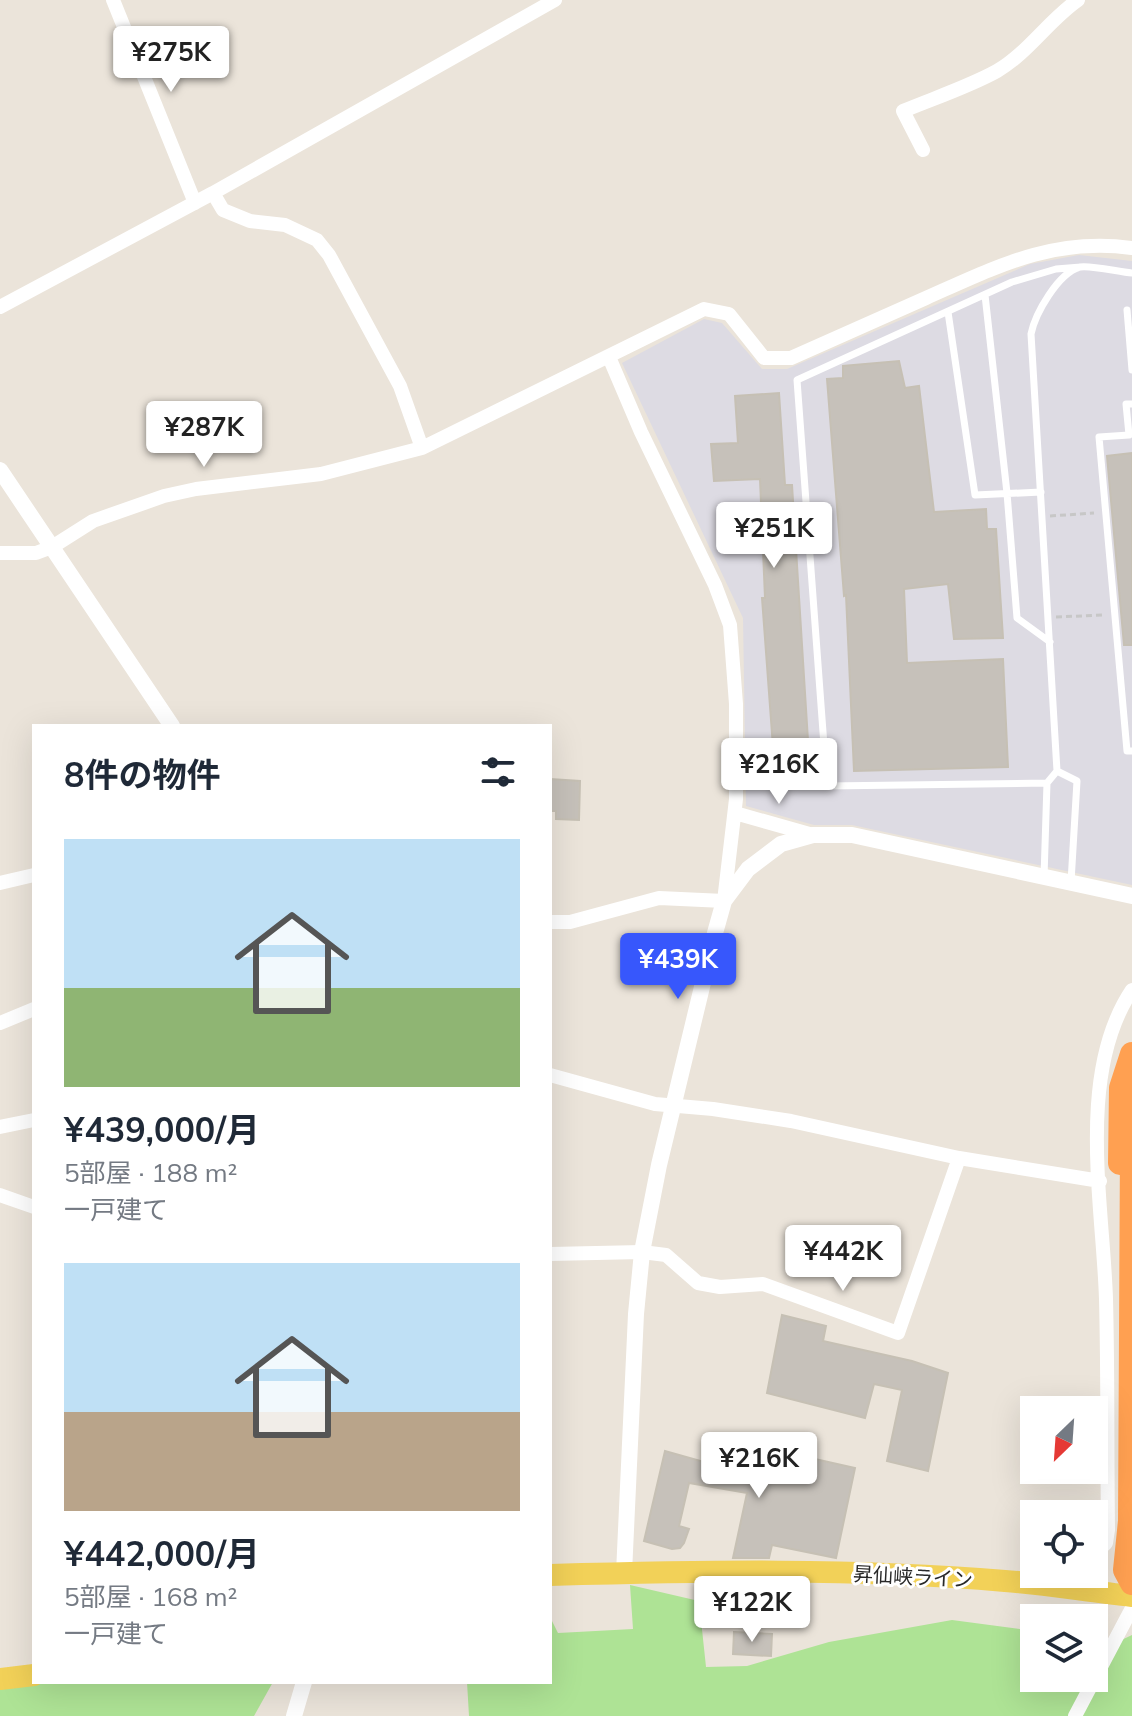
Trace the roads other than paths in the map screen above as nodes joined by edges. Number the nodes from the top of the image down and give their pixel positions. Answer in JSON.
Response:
{"nodes":[{"id":1,"x":113,"y":0,"type":"edge"},
{"id":2,"x":555,"y":0,"type":"edge"},
{"id":3,"x":1078,"y":0,"type":"edge"},
{"id":4,"x":923,"y":150,"type":"dead end"},
{"id":5,"x":213,"y":193,"type":"junction"},
{"id":6,"x":195,"y":203,"type":"junction"},
{"id":7,"x":1132,"y":248,"type":"edge"},
{"id":8,"x":1081,"y":267,"type":"junction"},
{"id":9,"x":1132,"y":273,"type":"edge"},
{"id":10,"x":985,"y":295,"type":"junction"},
{"id":11,"x":0,"y":307,"type":"edge"},
{"id":12,"x":1127,"y":310,"type":"dead end"},
{"id":13,"x":948,"y":312,"type":"junction"},
{"id":14,"x":609,"y":357,"type":"junction"},
{"id":15,"x":1132,"y":370,"type":"edge"},
{"id":16,"x":1132,"y":404,"type":"edge"},
{"id":17,"x":422,"y":448,"type":"junction"},
{"id":18,"x":0,"y":470,"type":"edge"},
{"id":19,"x":1041,"y":492,"type":"junction"},
{"id":20,"x":1007,"y":493,"type":"junction"},
{"id":21,"x":52,"y":547,"type":"junction"},
{"id":22,"x":0,"y":553,"type":"edge"},
{"id":23,"x":1050,"y":642,"type":"junction"},
{"id":24,"x":171,"y":724,"type":"edge"},
{"id":25,"x":1132,"y":751,"type":"edge"},
{"id":26,"x":1057,"y":771,"type":"junction"},
{"id":27,"x":1047,"y":783,"type":"junction"},
{"id":28,"x":735,"y":813,"type":"junction"},
{"id":29,"x":813,"y":835,"type":"junction"},
{"id":30,"x":32,"y":875,"type":"edge"},
{"id":31,"x":1044,"y":877,"type":"junction"},
{"id":32,"x":0,"y":883,"type":"edge"},
{"id":33,"x":1071,"y":883,"type":"junction"},
{"id":34,"x":1132,"y":896,"type":"edge"},
{"id":35,"x":724,"y":901,"type":"junction"},
{"id":36,"x":552,"y":922,"type":"edge"},
{"id":37,"x":1132,"y":990,"type":"edge"},
{"id":38,"x":32,"y":1010,"type":"edge"},
{"id":39,"x":0,"y":1023,"type":"edge"},
{"id":40,"x":1132,"y":1054,"type":"edge"},
{"id":41,"x":552,"y":1076,"type":"edge"},
{"id":42,"x":674,"y":1105,"type":"junction"},
{"id":43,"x":32,"y":1120,"type":"edge"},
{"id":44,"x":0,"y":1127,"type":"edge"},
{"id":45,"x":1132,"y":1145,"type":"edge"},
{"id":46,"x":959,"y":1158,"type":"junction"},
{"id":47,"x":1100,"y":1181,"type":"junction"},
{"id":48,"x":0,"y":1195,"type":"edge"},
{"id":49,"x":32,"y":1206,"type":"edge"},
{"id":50,"x":642,"y":1252,"type":"junction"},
{"id":51,"x":552,"y":1254,"type":"edge"},
{"id":52,"x":1130,"y":1397,"type":"edge"},
{"id":53,"x":1108,"y":1500,"type":"edge"},
{"id":54,"x":624,"y":1573,"type":"junction"},
{"id":55,"x":552,"y":1575,"type":"edge"},
{"id":56,"x":1020,"y":1576,"type":"edge"},
{"id":57,"x":1132,"y":1583,"type":"edge"},
{"id":58,"x":1092,"y":1588,"type":"edge"},
{"id":59,"x":1132,"y":1596,"type":"edge"},
{"id":60,"x":1132,"y":1608,"type":"edge"},
{"id":61,"x":32,"y":1675,"type":"edge"},
{"id":62,"x":0,"y":1679,"type":"edge"},
{"id":63,"x":303,"y":1684,"type":"edge"},
{"id":64,"x":294,"y":1716,"type":"edge"},
{"id":65,"x":1075,"y":1716,"type":"edge"}],
"edges":[{"from":1,"to":6,"type":"street"},
{"from":2,"to":5,"type":"street"},
{"from":3,"to":4,"type":"street"},
{"from":5,"to":6,"type":"street"},
{"from":5,"to":17,"type":"street"},
{"from":6,"to":11,"type":"street"},
{"from":7,"to":14,"type":"street"},
{"from":8,"to":9,"type":"lane"},
{"from":8,"to":10,"type":"lane"},
{"from":8,"to":19,"type":"lane"},
{"from":10,"to":13,"type":"lane"},
{"from":10,"to":20,"type":"lane"},
{"from":12,"to":15,"type":"lane"},
{"from":13,"to":20,"type":"lane"},
{"from":13,"to":27,"type":"lane"},
{"from":14,"to":17,"type":"street"},
{"from":14,"to":28,"type":"street"},
{"from":16,"to":25,"type":"lane"},
{"from":17,"to":21,"type":"street"},
{"from":18,"to":21,"type":"street"},
{"from":19,"to":20,"type":"lane"},
{"from":19,"to":23,"type":"lane"},
{"from":20,"to":23,"type":"lane"},
{"from":21,"to":22,"type":"street"},
{"from":21,"to":24,"type":"street"},
{"from":23,"to":26,"type":"lane"},
{"from":26,"to":27,"type":"lane"},
{"from":26,"to":33,"type":"lane"},
{"from":27,"to":31,"type":"lane"},
{"from":28,"to":29,"type":"street"},
{"from":28,"to":35,"type":"street"},
{"from":29,"to":31,"type":"street"},
{"from":29,"to":35,"type":"street"},
{"from":30,"to":32,"type":"street"},
{"from":31,"to":33,"type":"street"},
{"from":33,"to":34,"type":"street"},
{"from":35,"to":36,"type":"street"},
{"from":35,"to":42,"type":"street"},
{"from":37,"to":47,"type":"street"},
{"from":38,"to":39,"type":"street"},
{"from":40,"to":52,"type":"highway"},
{"from":41,"to":42,"type":"street"},
{"from":42,"to":46,"type":"street"},
{"from":42,"to":50,"type":"street"},
{"from":43,"to":44,"type":"street"},
{"from":45,"to":52,"type":"highway"},
{"from":46,"to":47,"type":"street"},
{"from":46,"to":50,"type":"street"},
{"from":47,"to":53,"type":"street"},
{"from":48,"to":49,"type":"street"},
{"from":50,"to":51,"type":"street"},
{"from":50,"to":54,"type":"street"},
{"from":52,"to":57,"type":"highway"},
{"from":54,"to":55,"type":"main road","name":"昇仙峡ライン"},
{"from":54,"to":56,"type":"main road","name":"昇仙峡ライン"},
{"from":58,"to":59,"type":"main road","name":"昇仙峡ライン"},
{"from":60,"to":65,"type":"street"},
{"from":61,"to":62,"type":"main road"},
{"from":63,"to":64,"type":"street"}]}
